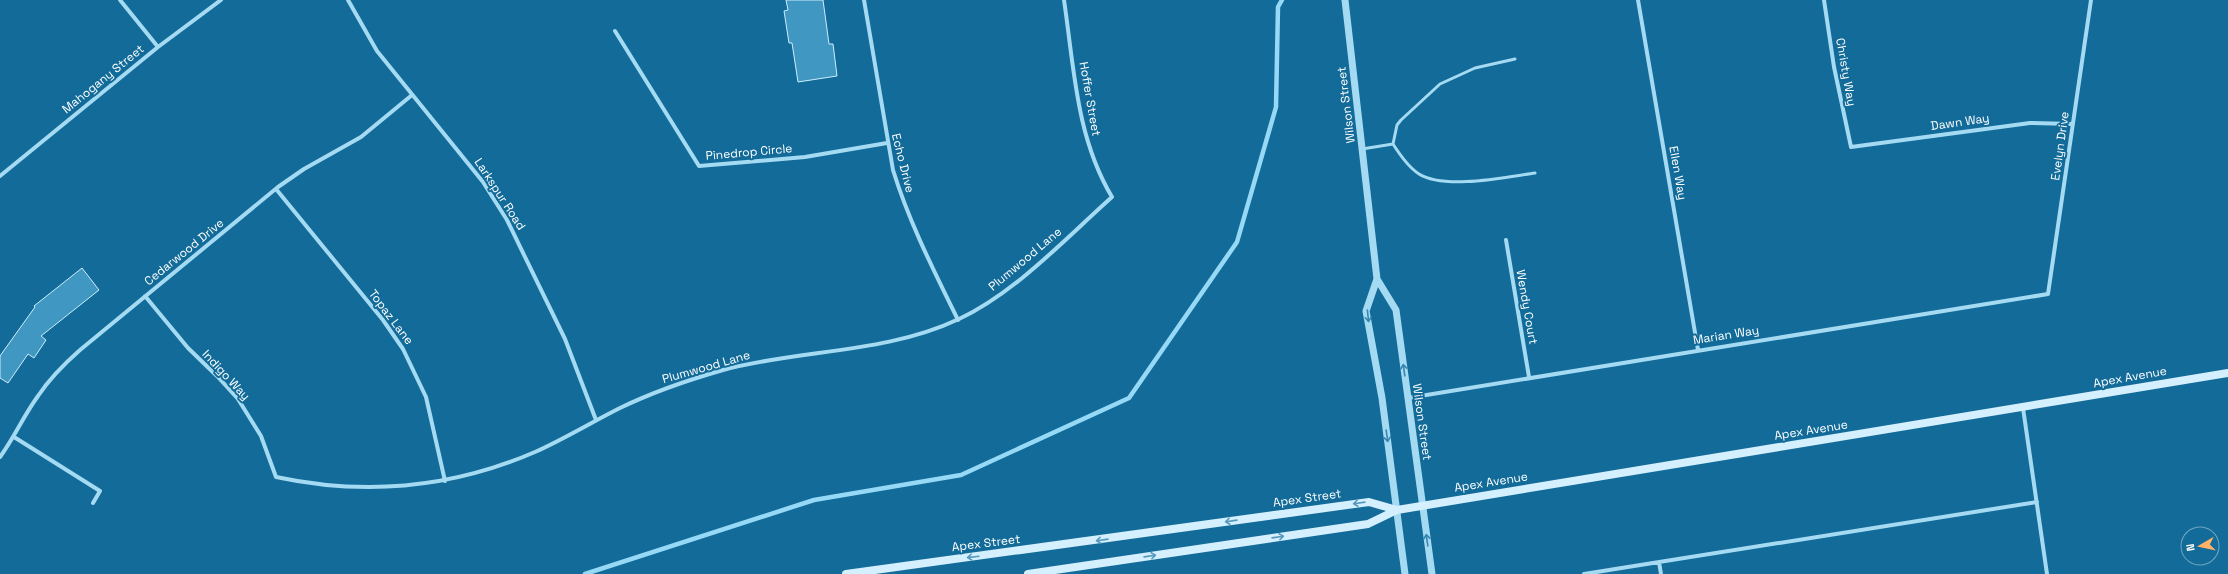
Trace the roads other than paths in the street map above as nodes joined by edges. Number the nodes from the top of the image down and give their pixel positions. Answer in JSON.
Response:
{"nodes":[{"id":1,"x":120,"y":0,"type":"edge"},
{"id":2,"x":221,"y":0,"type":"edge"},
{"id":3,"x":348,"y":0,"type":"edge"},
{"id":4,"x":864,"y":0,"type":"edge"},
{"id":5,"x":1064,"y":0,"type":"edge"},
{"id":6,"x":1344,"y":0,"type":"edge"},
{"id":7,"x":1638,"y":0,"type":"edge"},
{"id":8,"x":1824,"y":0,"type":"edge"},
{"id":9,"x":2091,"y":0,"type":"edge"},
{"id":10,"x":615,"y":31,"type":"dead end"},
{"id":11,"x":158,"y":47,"type":"junction"},
{"id":12,"x":1515,"y":59,"type":"dead end"},
{"id":13,"x":412,"y":95,"type":"junction"},
{"id":14,"x":2073,"y":124,"type":"junction"},
{"id":15,"x":887,"y":143,"type":"junction"},
{"id":16,"x":1393,"y":144,"type":"junction"},
{"id":17,"x":1851,"y":147,"type":"joint"},
{"id":18,"x":1362,"y":149,"type":"junction"},
{"id":19,"x":1535,"y":173,"type":"dead end"},
{"id":20,"x":1,"y":174,"type":"edge"},
{"id":21,"x":276,"y":189,"type":"junction"},
{"id":22,"x":1112,"y":197,"type":"joint"},
{"id":23,"x":1506,"y":240,"type":"dead end"},
{"id":24,"x":1377,"y":279,"type":"junction"},
{"id":25,"x":2048,"y":294,"type":"joint"},
{"id":26,"x":145,"y":296,"type":"junction"},
{"id":27,"x":958,"y":320,"type":"junction"},
{"id":28,"x":1698,"y":350,"type":"junction"},
{"id":29,"x":2228,"y":372,"type":"edge"},
{"id":30,"x":1529,"y":377,"type":"junction"},
{"id":31,"x":1408,"y":398,"type":"junction"},
{"id":32,"x":2023,"y":408,"type":"junction"},
{"id":33,"x":596,"y":420,"type":"junction"},
{"id":34,"x":14,"y":437,"type":"junction"},
{"id":35,"x":0,"y":457,"type":"edge"},
{"id":36,"x":276,"y":477,"type":"joint"},
{"id":37,"x":445,"y":481,"type":"junction"},
{"id":38,"x":2038,"y":502,"type":"junction"},
{"id":39,"x":93,"y":503,"type":"dead end"},
{"id":40,"x":1422,"y":505,"type":"junction"},
{"id":41,"x":1397,"y":510,"type":"junction"},
{"id":42,"x":1659,"y":562,"type":"junction"},
{"id":43,"x":846,"y":574,"type":"edge"},
{"id":44,"x":1028,"y":574,"type":"edge"},
{"id":45,"x":1405,"y":574,"type":"edge"},
{"id":46,"x":1432,"y":574,"type":"edge"},
{"id":47,"x":1584,"y":574,"type":"edge"},
{"id":48,"x":1661,"y":574,"type":"edge"},
{"id":49,"x":2048,"y":574,"type":"edge"}],
"edges":[{"from":1,"to":11,"type":"street"},
{"from":2,"to":11,"type":"street","name":"Mahogany Street"},
{"from":3,"to":13,"type":"street","name":"Larkspur Road"},
{"from":4,"to":15,"type":"street","name":"Echo Drive"},
{"from":5,"to":22,"type":"street","name":"Hoffer Street"},
{"from":6,"to":18,"type":"street","name":"Wilson Street"},
{"from":7,"to":28,"type":"street","name":"Ellen Way"},
{"from":8,"to":17,"type":"street","name":"Christy Way"},
{"from":9,"to":14,"type":"street","name":"Evelyn Drive"},
{"from":10,"to":15,"type":"street","name":"Pinedrop Circle"},
{"from":11,"to":20,"type":"street","name":"Mahogany Street"},
{"from":12,"to":16,"type":"lane"},
{"from":13,"to":21,"type":"street","name":"Cedarwood Drive"},
{"from":13,"to":33,"type":"street","name":"Larkspur Road"},
{"from":14,"to":17,"type":"street","name":"Dawn Way"},
{"from":14,"to":25,"type":"street","name":"Evelyn Drive"},
{"from":15,"to":27,"type":"street","name":"Echo Drive"},
{"from":16,"to":18,"type":"lane"},
{"from":16,"to":19,"type":"lane"},
{"from":18,"to":24,"type":"street","name":"Wilson Street"},
{"from":21,"to":26,"type":"street","name":"Cedarwood Drive"},
{"from":21,"to":37,"type":"street","name":"Topaz Lane"},
{"from":22,"to":27,"type":"street","name":"Plumwood Lane"},
{"from":23,"to":30,"type":"street","name":"Wendy Court"},
{"from":31,"to":24,"type":"street","name":"Wilson Street","one_way":true},
{"from":24,"to":41,"type":"street","name":"Wilson Street","one_way":true},
{"from":25,"to":28,"type":"street","name":"Marian Way"},
{"from":26,"to":34,"type":"street","name":"Cedarwood Drive"},
{"from":26,"to":36,"type":"street","name":"Indigo Way"},
{"from":27,"to":33,"type":"street","name":"Plumwood Lane"},
{"from":28,"to":30,"type":"street","name":"Marian Way"},
{"from":29,"to":32,"type":"main road","name":"Apex Avenue"},
{"from":30,"to":31,"type":"street","name":"Marian Way"},
{"from":31,"to":40,"type":"street","name":"Wilson Street"},
{"from":32,"to":38,"type":"street"},
{"from":32,"to":40,"type":"main road","name":"Apex Avenue"},
{"from":33,"to":37,"type":"street","name":"Plumwood Lane"},
{"from":34,"to":35,"type":"street","name":"Cedarwood Drive"},
{"from":34,"to":39,"type":"street"},
{"from":36,"to":37,"type":"street","name":"Plumwood Lane"},
{"from":38,"to":42,"type":"street"},
{"from":38,"to":49,"type":"street"},
{"from":40,"to":41,"type":"main road","name":"Apex Avenue"},
{"from":46,"to":40,"type":"street","name":"Wilson Street","one_way":true},
{"from":41,"to":43,"type":"main road","name":"Apex Street","one_way":true},
{"from":44,"to":41,"type":"main road","one_way":true},
{"from":41,"to":45,"type":"street","name":"Wilson Street"},
{"from":42,"to":47,"type":"street"},
{"from":42,"to":48,"type":"street"}]}
